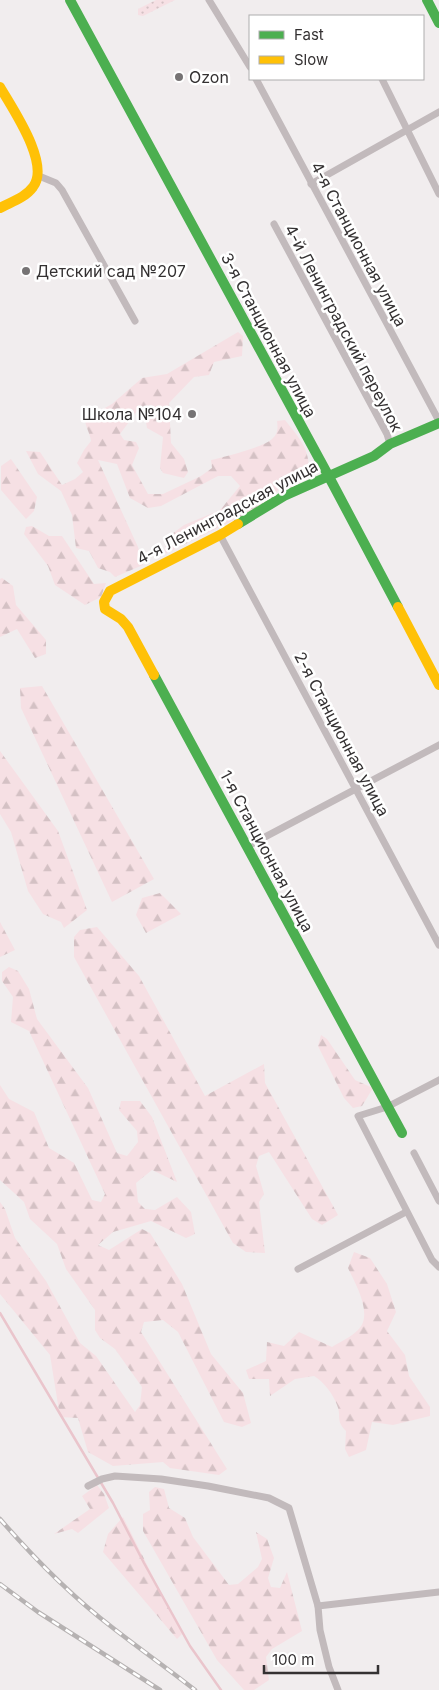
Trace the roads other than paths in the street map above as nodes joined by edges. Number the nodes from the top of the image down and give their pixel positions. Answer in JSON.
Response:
{"nodes":[{"id":1,"x":70,"y":0,"type":"edge"},
{"id":2,"x":209,"y":0,"type":"edge"},
{"id":3,"x":427,"y":0,"type":"edge"},
{"id":4,"x":438,"y":20,"type":"edge"},
{"id":5,"x":249,"y":65,"type":"edge"},
{"id":6,"x":257,"y":80,"type":"edge"},
{"id":7,"x":382,"y":80,"type":"edge"},
{"id":8,"x":0,"y":87,"type":"edge"},
{"id":9,"x":439,"y":112,"type":"edge"},
{"id":10,"x":407,"y":130,"type":"junction"},
{"id":11,"x":39,"y":176,"type":"junction"},
{"id":12,"x":311,"y":184,"type":"junction"},
{"id":13,"x":439,"y":194,"type":"edge"},
{"id":14,"x":0,"y":208,"type":"edge"},
{"id":15,"x":274,"y":224,"type":"dead end"},
{"id":16,"x":136,"y":321,"type":"dead end"},
{"id":17,"x":439,"y":422,"type":"edge"},
{"id":18,"x":390,"y":444,"type":"junction"},
{"id":19,"x":328,"y":475,"type":"junction"},
{"id":20,"x":220,"y":535,"type":"junction"},
{"id":21,"x":110,"y":591,"type":"joint"},
{"id":22,"x":439,"y":685,"type":"edge"},
{"id":23,"x":439,"y":744,"type":"edge"},
{"id":24,"x":355,"y":789,"type":"junction"},
{"id":25,"x":248,"y":846,"type":"junction"},
{"id":26,"x":439,"y":945,"type":"edge"},
{"id":27,"x":439,"y":1080,"type":"edge"},
{"id":28,"x":387,"y":1107,"type":"junction"},
{"id":29,"x":402,"y":1133,"type":"dead end"},
{"id":30,"x":414,"y":1154,"type":"dead end"},
{"id":31,"x":439,"y":1201,"type":"edge"},
{"id":32,"x":406,"y":1212,"type":"junction"},
{"id":33,"x":436,"y":1258,"type":"edge"},
{"id":34,"x":439,"y":1267,"type":"edge"},
{"id":35,"x":298,"y":1269,"type":"dead end"},
{"id":36,"x":88,"y":1486,"type":"dead end"},
{"id":37,"x":439,"y":1592,"type":"edge"},
{"id":38,"x":318,"y":1606,"type":"junction"},
{"id":39,"x":338,"y":1690,"type":"edge"}],
"edges":[{"from":1,"to":19,"type":"street","name":"3-я Станционная улица"},
{"from":2,"to":5,"type":"street"},
{"from":3,"to":4,"type":"street"},
{"from":6,"to":12,"type":"street","name":"4-я Станционная улица"},
{"from":7,"to":10,"type":"street"},
{"from":8,"to":11,"type":"street"},
{"from":9,"to":10,"type":"street"},
{"from":10,"to":12,"type":"street"},
{"from":10,"to":13,"type":"street"},
{"from":11,"to":14,"type":"street"},
{"from":11,"to":16,"type":"street"},
{"from":12,"to":17,"type":"street","name":"4-я Станционная улица"},
{"from":15,"to":18,"type":"street","name":"4-й Ленинградский переулок"},
{"from":17,"to":18,"type":"street","name":"4-я Ленинградская улица"},
{"from":18,"to":19,"type":"street","name":"4-я Ленинградская улица"},
{"from":19,"to":20,"type":"street","name":"4-я Ленинградская улица"},
{"from":19,"to":22,"type":"street","name":"3-я Станционная улица"},
{"from":20,"to":21,"type":"street","name":"4-я Ленинградская улица"},
{"from":20,"to":24,"type":"street","name":"2-я Станционная улица"},
{"from":21,"to":25,"type":"street","name":"1-я Станционная улица"},
{"from":23,"to":24,"type":"street"},
{"from":24,"to":25,"type":"street"},
{"from":24,"to":26,"type":"street","name":"2-я Станционная улица"},
{"from":25,"to":28,"type":"street","name":"1-я Станционная улица"},
{"from":27,"to":28,"type":"street"},
{"from":28,"to":29,"type":"street","name":"1-я Станционная улица"},
{"from":28,"to":32,"type":"street"},
{"from":30,"to":31,"type":"street"},
{"from":32,"to":33,"type":"street"},
{"from":32,"to":35,"type":"street"},
{"from":33,"to":34,"type":"street"},
{"from":36,"to":38,"type":"street"},
{"from":37,"to":38,"type":"street"},
{"from":38,"to":39,"type":"street"}]}
